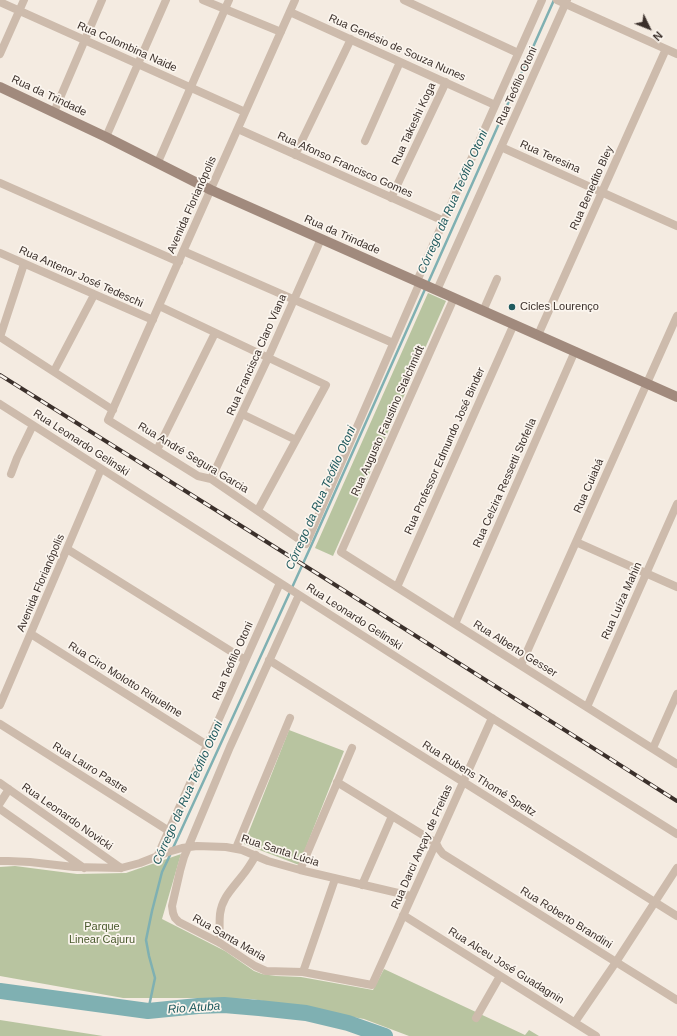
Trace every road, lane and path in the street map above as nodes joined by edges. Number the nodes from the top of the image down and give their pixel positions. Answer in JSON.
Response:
{"nodes":[{"id":1,"x":24,"y":0,"type":"edge"},
{"id":2,"x":102,"y":0,"type":"edge"},
{"id":3,"x":166,"y":0,"type":"edge"},
{"id":4,"x":203,"y":0,"type":"edge"},
{"id":5,"x":230,"y":0,"type":"edge"},
{"id":6,"x":295,"y":0,"type":"edge"},
{"id":7,"x":404,"y":0,"type":"edge"},
{"id":8,"x":542,"y":0,"type":"edge"},
{"id":9,"x":557,"y":0,"type":"edge"},
{"id":10,"x":0,"y":2,"type":"edge"},
{"id":11,"x":566,"y":2,"type":"edge"},
{"id":12,"x":225,"y":9,"type":"junction"},
{"id":13,"x":19,"y":11,"type":"junction"},
{"id":14,"x":290,"y":12,"type":"junction"},
{"id":15,"x":281,"y":32,"type":"junction"},
{"id":16,"x":351,"y":39,"type":"junction"},
{"id":17,"x":85,"y":40,"type":"junction"},
{"id":18,"x":666,"y":49,"type":"junction"},
{"id":19,"x":518,"y":53,"type":"junction"},
{"id":20,"x":0,"y":54,"type":"edge"},
{"id":21,"x":677,"y":54,"type":"edge"},
{"id":22,"x":400,"y":62,"type":"junction"},
{"id":23,"x":138,"y":64,"type":"junction"},
{"id":24,"x":446,"y":82,"type":"junction"},
{"id":25,"x":0,"y":87,"type":"edge"},
{"id":26,"x":191,"y":88,"type":"junction"},
{"id":27,"x":495,"y":105,"type":"junction"},
{"id":28,"x":54,"y":112,"type":"junction"},
{"id":29,"x":245,"y":112,"type":"junction"},
{"id":30,"x":238,"y":130,"type":"junction"},
{"id":31,"x":106,"y":137,"type":"junction"},
{"id":32,"x":365,"y":141,"type":"dead end"},
{"id":33,"x":501,"y":147,"type":"junction"},
{"id":34,"x":295,"y":155,"type":"junction"},
{"id":35,"x":158,"y":162,"type":"junction"},
{"id":36,"x":0,"y":183,"type":"edge"},
{"id":37,"x":211,"y":190,"type":"junction"},
{"id":38,"x":602,"y":192,"type":"junction"},
{"id":39,"x":391,"y":198,"type":"junction"},
{"id":40,"x":444,"y":221,"type":"junction"},
{"id":41,"x":677,"y":226,"type":"edge"},
{"id":42,"x":321,"y":239,"type":"junction"},
{"id":43,"x":183,"y":251,"type":"junction"},
{"id":44,"x":0,"y":253,"type":"edge"},
{"id":45,"x":179,"y":262,"type":"junction"},
{"id":46,"x":24,"y":264,"type":"junction"},
{"id":47,"x":497,"y":279,"type":"dead end"},
{"id":48,"x":418,"y":282,"type":"junction"},
{"id":49,"x":437,"y":290,"type":"junction"},
{"id":50,"x":94,"y":294,"type":"junction"},
{"id":51,"x":454,"y":298,"type":"junction"},
{"id":52,"x":294,"y":300,"type":"junction"},
{"id":53,"x":159,"y":306,"type":"junction"},
{"id":54,"x":483,"y":311,"type":"junction"},
{"id":55,"x":677,"y":316,"type":"edge"},
{"id":56,"x":152,"y":320,"type":"junction"},
{"id":57,"x":514,"y":324,"type":"junction"},
{"id":58,"x":215,"y":333,"type":"junction"},
{"id":59,"x":538,"y":335,"type":"junction"},
{"id":60,"x":0,"y":337,"type":"edge"},
{"id":61,"x":393,"y":343,"type":"junction"},
{"id":62,"x":575,"y":351,"type":"junction"},
{"id":63,"x":268,"y":358,"type":"junction"},
{"id":64,"x":54,"y":371,"type":"junction"},
{"id":65,"x":647,"y":384,"type":"junction"},
{"id":66,"x":677,"y":397,"type":"edge"},
{"id":67,"x":0,"y":404,"type":"edge"},
{"id":68,"x":113,"y":410,"type":"junction"},
{"id":69,"x":242,"y":414,"type":"junction"},
{"id":70,"x":108,"y":420,"type":"joint"},
{"id":71,"x":33,"y":426,"type":"junction"},
{"id":72,"x":296,"y":440,"type":"junction"},
{"id":73,"x":157,"y":450,"type":"junction"},
{"id":74,"x":101,"y":469,"type":"junction"},
{"id":75,"x":11,"y":474,"type":"dead end"},
{"id":76,"x":211,"y":479,"type":"junction"},
{"id":77,"x":677,"y":504,"type":"edge"},
{"id":78,"x":258,"y":510,"type":"junction"},
{"id":79,"x":576,"y":542,"type":"junction"},
{"id":80,"x":306,"y":544,"type":"joint"},
{"id":81,"x":67,"y":549,"type":"junction"},
{"id":82,"x":341,"y":552,"type":"joint"},
{"id":83,"x":646,"y":574,"type":"junction"},
{"id":84,"x":282,"y":584,"type":"junction"},
{"id":85,"x":397,"y":587,"type":"junction"},
{"id":86,"x":677,"y":587,"type":"edge"},
{"id":87,"x":297,"y":594,"type":"junction"},
{"id":88,"x":455,"y":624,"type":"junction"},
{"id":89,"x":30,"y":634,"type":"junction"},
{"id":90,"x":245,"y":660,"type":"junction"},
{"id":91,"x":270,"y":660,"type":"junction"},
{"id":92,"x":521,"y":666,"type":"junction"},
{"id":93,"x":677,"y":694,"type":"edge"},
{"id":94,"x":0,"y":705,"type":"edge"},
{"id":95,"x":587,"y":707,"type":"junction"},
{"id":96,"x":290,"y":718,"type":"dead end"},
{"id":97,"x":492,"y":718,"type":"junction"},
{"id":98,"x":0,"y":724,"type":"edge"},
{"id":99,"x":207,"y":745,"type":"junction"},
{"id":100,"x":352,"y":748,"type":"dead end"},
{"id":101,"x":653,"y":748,"type":"junction"},
{"id":102,"x":677,"y":764,"type":"edge"},
{"id":103,"x":337,"y":782,"type":"junction"},
{"id":104,"x":463,"y":782,"type":"junction"},
{"id":105,"x":0,"y":783,"type":"edge"},
{"id":106,"x":9,"y":790,"type":"junction"},
{"id":107,"x":0,"y":803,"type":"edge"},
{"id":108,"x":0,"y":809,"type":"edge"},
{"id":109,"x":392,"y":816,"type":"junction"},
{"id":110,"x":169,"y":831,"type":"junction"},
{"id":111,"x":677,"y":834,"type":"edge"},
{"id":112,"x":436,"y":843,"type":"junction"},
{"id":113,"x":188,"y":847,"type":"junction"},
{"id":114,"x":236,"y":848,"type":"junction"},
{"id":115,"x":443,"y":854,"type":"junction"},
{"id":116,"x":256,"y":855,"type":"junction"},
{"id":117,"x":157,"y":857,"type":"junction"},
{"id":118,"x":428,"y":859,"type":"junction"},
{"id":119,"x":0,"y":861,"type":"edge"},
{"id":120,"x":84,"y":868,"type":"junction"},
{"id":121,"x":121,"y":868,"type":"junction"},
{"id":122,"x":677,"y":868,"type":"edge"},
{"id":123,"x":300,"y":870,"type":"junction"},
{"id":124,"x":335,"y":879,"type":"junction"},
{"id":125,"x":362,"y":885,"type":"junction"},
{"id":126,"x":411,"y":896,"type":"junction"},
{"id":127,"x":655,"y":902,"type":"junction"},
{"id":128,"x":403,"y":915,"type":"junction"},
{"id":129,"x":677,"y":916,"type":"edge"},
{"id":130,"x":220,"y":943,"type":"junction"},
{"id":131,"x":616,"y":962,"type":"junction"},
{"id":132,"x":303,"y":972,"type":"junction"},
{"id":133,"x":500,"y":976,"type":"junction"},
{"id":134,"x":372,"y":985,"type":"joint"},
{"id":135,"x":677,"y":1000,"type":"edge"},
{"id":136,"x":476,"y":1018,"type":"dead end"},
{"id":137,"x":574,"y":1022,"type":"junction"},
{"id":138,"x":586,"y":1034,"type":"edge"},
{"id":139,"x":596,"y":1036,"type":"edge"}],
"edges":[{"from":1,"to":13,"type":"street"},
{"from":2,"to":17,"type":"street"},
{"from":3,"to":23,"type":"street"},
{"from":4,"to":12,"type":"street"},
{"from":5,"to":12,"type":"street"},
{"from":6,"to":14,"type":"street","name":"Avenida Florianópolis"},
{"from":7,"to":19,"type":"street"},
{"from":8,"to":19,"type":"street","name":"Rua Teófilo Otoni"},
{"from":9,"to":11,"type":"street"},
{"from":10,"to":13,"type":"street","name":"Rua Colombina Naide"},
{"from":11,"to":18,"type":"street"},
{"from":11,"to":33,"type":"street","name":"Rua Teófilo Otoni"},
{"from":12,"to":15,"type":"street"},
{"from":12,"to":26,"type":"street"},
{"from":13,"to":17,"type":"street","name":"Rua Colombina Naide"},
{"from":13,"to":20,"type":"street"},
{"from":14,"to":15,"type":"street","name":"Avenida Florianópolis"},
{"from":14,"to":16,"type":"street","name":"Rua Genésio de Souza Nunes"},
{"from":15,"to":29,"type":"street","name":"Avenida Florianópolis"},
{"from":16,"to":22,"type":"street","name":"Rua Genésio de Souza Nunes"},
{"from":16,"to":34,"type":"street"},
{"from":17,"to":23,"type":"street","name":"Rua Colombina Naide"},
{"from":17,"to":28,"type":"street"},
{"from":18,"to":21,"type":"street"},
{"from":18,"to":38,"type":"street","name":"Rua Benedito Bley"},
{"from":19,"to":27,"type":"street","name":"Rua Teófilo Otoni"},
{"from":22,"to":24,"type":"street","name":"Rua Genésio de Souza Nunes"},
{"from":22,"to":32,"type":"street"},
{"from":23,"to":26,"type":"street","name":"Rua Colombina Naide"},
{"from":23,"to":31,"type":"street"},
{"from":24,"to":27,"type":"street","name":"Rua Genésio de Souza Nunes"},
{"from":24,"to":39,"type":"street","name":"Rua Takeshi Koga"},
{"from":25,"to":28,"type":"main road","name":"Rua da Trindade"},
{"from":26,"to":29,"type":"street","name":"Rua Colombina Naide"},
{"from":26,"to":35,"type":"street"},
{"from":27,"to":40,"type":"street","name":"Rua Teófilo Otoni"},
{"from":28,"to":31,"type":"main road","name":"Rua da Trindade"},
{"from":29,"to":30,"type":"street","name":"Avenida Florianópolis"},
{"from":30,"to":34,"type":"street","name":"Rua Afonso Francisco Gomes"},
{"from":30,"to":37,"type":"street","name":"Avenida Florianópolis"},
{"from":31,"to":35,"type":"main road","name":"Rua da Trindade"},
{"from":33,"to":38,"type":"street","name":"Rua Teresina"},
{"from":33,"to":49,"type":"street","name":"Rua Teófilo Otoni"},
{"from":34,"to":39,"type":"street","name":"Rua Afonso Francisco Gomes"},
{"from":35,"to":37,"type":"main road","name":"Rua da Trindade"},
{"from":36,"to":45,"type":"street"},
{"from":37,"to":42,"type":"main road","name":"Rua da Trindade"},
{"from":37,"to":43,"type":"street","name":"Avenida Florianópolis"},
{"from":38,"to":41,"type":"street","name":"Rua Teresina"},
{"from":38,"to":59,"type":"street","name":"Rua Benedito Bley"},
{"from":39,"to":40,"type":"street","name":"Rua Afonso Francisco Gomes"},
{"from":40,"to":48,"type":"street","name":"Rua Teófilo Otoni"},
{"from":42,"to":48,"type":"main road","name":"Rua da Trindade"},
{"from":42,"to":52,"type":"street","name":"Rua Francisca Claro Viana"},
{"from":43,"to":45,"type":"street","name":"Avenida Florianópolis"},
{"from":43,"to":52,"type":"street"},
{"from":44,"to":46,"type":"street","name":"Rua Antenor José Tedeschi"},
{"from":45,"to":53,"type":"street","name":"Avenida Florianópolis"},
{"from":46,"to":50,"type":"street","name":"Rua Antenor José Tedeschi"},
{"from":46,"to":60,"type":"street"},
{"from":47,"to":54,"type":"street"},
{"from":48,"to":49,"type":"main road","name":"Rua da Trindade"},
{"from":48,"to":61,"type":"street","name":"Rua Teófilo Otoni"},
{"from":49,"to":51,"type":"main road","name":"Rua da Trindade"},
{"from":50,"to":56,"type":"street","name":"Rua Antenor José Tedeschi"},
{"from":50,"to":64,"type":"street"},
{"from":51,"to":54,"type":"main road","name":"Rua da Trindade"},
{"from":51,"to":82,"type":"street","name":"Rua Augusto Faustino Stalchmidt"},
{"from":52,"to":61,"type":"street"},
{"from":52,"to":63,"type":"street","name":"Rua Francisca Claro Viana"},
{"from":53,"to":56,"type":"street","name":"Avenida Florianópolis"},
{"from":53,"to":58,"type":"street","name":"Rua Antenor José Tedeschi"},
{"from":54,"to":57,"type":"main road","name":"Rua da Trindade"},
{"from":55,"to":65,"type":"street","name":"Rua Cuiabá"},
{"from":56,"to":68,"type":"street","name":"Avenida Florianópolis"},
{"from":57,"to":59,"type":"main road","name":"Rua da Trindade"},
{"from":57,"to":85,"type":"street","name":"Rua Professor Edmundo José Binder"},
{"from":58,"to":63,"type":"street","name":"Rua Antenor José Tedeschi"},
{"from":58,"to":73,"type":"street"},
{"from":59,"to":62,"type":"main road","name":"Rua da Trindade"},
{"from":60,"to":64,"type":"street"},
{"from":61,"to":80,"type":"street","name":"Rua Teófilo Otoni"},
{"from":62,"to":65,"type":"main road","name":"Rua da Trindade"},
{"from":62,"to":88,"type":"street","name":"Rua Celzira Ressetti Stofella"},
{"from":63,"to":69,"type":"street","name":"Rua Francisca Claro Viana"},
{"from":63,"to":72,"type":"street","name":"Rua Antenor José Tedeschi"},
{"from":64,"to":68,"type":"street"},
{"from":65,"to":66,"type":"main road","name":"Rua da Trindade"},
{"from":65,"to":79,"type":"street","name":"Rua Cuiabá"},
{"from":67,"to":71,"type":"street","name":"Rua Leonardo Gelinski"},
{"from":68,"to":70,"type":"street","name":"Avenida Florianópolis"},
{"from":69,"to":72,"type":"street"},
{"from":69,"to":76,"type":"street","name":"Rua Francisca Claro Viana"},
{"from":70,"to":73,"type":"street","name":"Rua André Segura Garcia"},
{"from":71,"to":74,"type":"street","name":"Rua Leonardo Gelinski"},
{"from":71,"to":75,"type":"street"},
{"from":72,"to":78,"type":"street"},
{"from":73,"to":76,"type":"street","name":"Rua André Segura Garcia"},
{"from":74,"to":81,"type":"street","name":"Avenida Florianópolis"},
{"from":74,"to":84,"type":"street","name":"Rua Leonardo Gelinski"},
{"from":76,"to":78,"type":"street","name":"Rua André Segura Garcia"},
{"from":77,"to":83,"type":"street","name":"Rua Luíza Mahin"},
{"from":78,"to":80,"type":"street","name":"Rua André Segura Garcia"},
{"from":79,"to":83,"type":"street"},
{"from":79,"to":92,"type":"street","name":"Rua Cuiabá"},
{"from":81,"to":89,"type":"street","name":"Avenida Florianópolis"},
{"from":81,"to":90,"type":"street"},
{"from":82,"to":85,"type":"street","name":"Rua Alberto Gesser"},
{"from":83,"to":86,"type":"street"},
{"from":83,"to":95,"type":"street","name":"Rua Luíza Mahin"},
{"from":84,"to":87,"type":"street","name":"Rua Leonardo Gelinski"},
{"from":84,"to":90,"type":"street","name":"Rua Teófilo Otoni"},
{"from":85,"to":88,"type":"street","name":"Rua Alberto Gesser"},
{"from":87,"to":91,"type":"street"},
{"from":87,"to":97,"type":"street","name":"Rua Leonardo Gelinski"},
{"from":88,"to":92,"type":"street","name":"Rua Alberto Gesser"},
{"from":89,"to":94,"type":"street","name":"Avenida Florianópolis"},
{"from":89,"to":99,"type":"street","name":"Rua Ciro Molotto Riquelme"},
{"from":90,"to":99,"type":"street","name":"Rua Teófilo Otoni"},
{"from":91,"to":104,"type":"street","name":"Rua Rubens Thomé Speltz"},
{"from":91,"to":113,"type":"street"},
{"from":92,"to":95,"type":"street","name":"Rua Alberto Gesser"},
{"from":93,"to":101,"type":"street"},
{"from":95,"to":101,"type":"street","name":"Rua Alberto Gesser"},
{"from":96,"to":114,"type":"street"},
{"from":97,"to":104,"type":"street","name":"Rua Darci Ançay de Freitas"},
{"from":97,"to":111,"type":"street","name":"Rua Leonardo Gelinski"},
{"from":98,"to":110,"type":"street","name":"Rua Lauro Pastre"},
{"from":99,"to":110,"type":"street","name":"Rua Teófilo Otoni"},
{"from":100,"to":103,"type":"street"},
{"from":101,"to":102,"type":"street","name":"Rua Alberto Gesser"},
{"from":103,"to":109,"type":"street","name":"Rua Roberto Brandini"},
{"from":103,"to":123,"type":"street"},
{"from":104,"to":112,"type":"street","name":"Rua Darci Ançay de Freitas"},
{"from":104,"to":127,"type":"street","name":"Rua Rubens Thomé Speltz"},
{"from":105,"to":106,"type":"street","name":"Rua Leonardo Novicki"},
{"from":106,"to":107,"type":"street"},
{"from":106,"to":121,"type":"street","name":"Rua Leonardo Novicki"},
{"from":108,"to":120,"type":"street"},
{"from":109,"to":112,"type":"street","name":"Rua Roberto Brandini"},
{"from":109,"to":125,"type":"street"},
{"from":110,"to":117,"type":"street","name":"Rua Teófilo Otoni"},
{"from":112,"to":115,"type":"street","name":"Rua Roberto Brandini"},
{"from":112,"to":118,"type":"street","name":"Rua Darci Ançay de Freitas"},
{"from":113,"to":114,"type":"street","name":"Rua Santa Lúcia"},
{"from":113,"to":117,"type":"street","name":"Rua Santa Lúcia"},
{"from":113,"to":130,"type":"street","name":"Rua Santa Maria"},
{"from":114,"to":116,"type":"street","name":"Rua Santa Lúcia"},
{"from":115,"to":118,"type":"street"},
{"from":115,"to":131,"type":"street","name":"Rua Roberto Brandini"},
{"from":116,"to":123,"type":"street","name":"Rua Santa Lúcia"},
{"from":116,"to":130,"type":"street"},
{"from":117,"to":121,"type":"street","name":"Rua Santa Lúcia"},
{"from":118,"to":126,"type":"street","name":"Rua Darci Ançay de Freitas"},
{"from":119,"to":120,"type":"street","name":"Rua Santa Lúcia"},
{"from":120,"to":121,"type":"street","name":"Rua Santa Lúcia"},
{"from":122,"to":127,"type":"street"},
{"from":123,"to":124,"type":"street","name":"Rua Santa Lúcia"},
{"from":124,"to":125,"type":"street","name":"Rua Santa Lúcia"},
{"from":124,"to":132,"type":"street"},
{"from":125,"to":126,"type":"street","name":"Rua Santa Lúcia"},
{"from":126,"to":128,"type":"street","name":"Rua Darci Ançay de Freitas"},
{"from":127,"to":129,"type":"street","name":"Rua Rubens Thomé Speltz"},
{"from":127,"to":131,"type":"street"},
{"from":128,"to":133,"type":"street","name":"Rua Alceu José Guadagnin"},
{"from":128,"to":134,"type":"street","name":"Rua Darci Ançay de Freitas"},
{"from":130,"to":132,"type":"street","name":"Rua Santa Maria"},
{"from":131,"to":135,"type":"street","name":"Rua Roberto Brandini"},
{"from":131,"to":137,"type":"street"},
{"from":132,"to":134,"type":"street","name":"Rua Santa Maria"},
{"from":133,"to":136,"type":"street"},
{"from":133,"to":137,"type":"street","name":"Rua Alceu José Guadagnin"},
{"from":137,"to":138,"type":"street","name":"Rua Alceu José Guadagnin"},
{"from":138,"to":139,"type":"street","name":"Rua Alceu José Guadagnin"}]}
